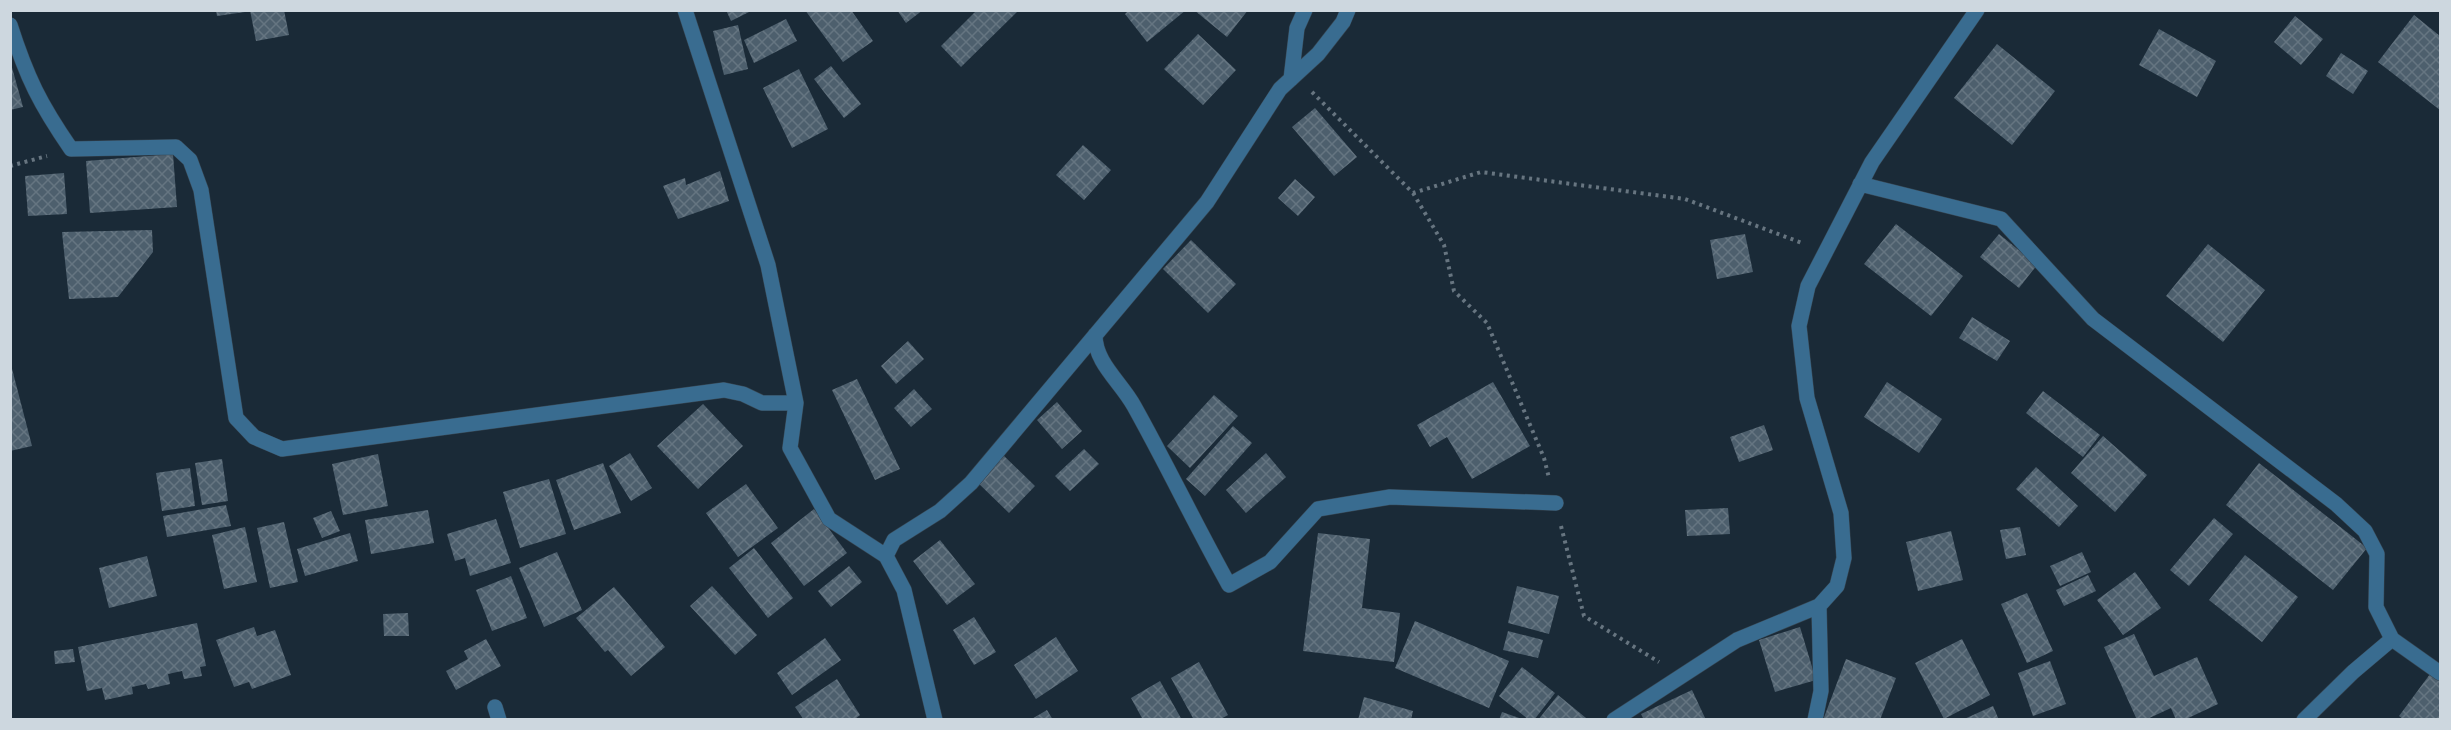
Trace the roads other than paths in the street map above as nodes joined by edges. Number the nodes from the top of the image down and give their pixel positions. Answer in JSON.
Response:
{"nodes":[{"id":1,"x":685,"y":10,"type":"edge"},
{"id":2,"x":1305,"y":10,"type":"edge"},
{"id":3,"x":1348,"y":10,"type":"edge"},
{"id":4,"x":1977,"y":10,"type":"edge"},
{"id":5,"x":10,"y":25,"type":"edge"},
{"id":6,"x":1291,"y":79,"type":"junction"},
{"id":7,"x":1860,"y":184,"type":"junction"},
{"id":8,"x":1095,"y":335,"type":"junction"},
{"id":9,"x":796,"y":402,"type":"junction"},
{"id":10,"x":1556,"y":503,"type":"road end"},
{"id":11,"x":886,"y":556,"type":"junction"},
{"id":12,"x":1820,"y":606,"type":"junction"},
{"id":13,"x":2391,"y":639,"type":"junction"},
{"id":14,"x":2440,"y":673,"type":"edge"},
{"id":15,"x":934,"y":720,"type":"edge"},
{"id":16,"x":1614,"y":720,"type":"edge"},
{"id":17,"x":1815,"y":720,"type":"edge"},
{"id":18,"x":2304,"y":720,"type":"edge"}],
"edges":[{"from":1,"to":9,"type":"street"},
{"from":2,"to":6,"type":"street"},
{"from":3,"to":6,"type":"street"},
{"from":4,"to":7,"type":"street"},
{"from":5,"to":9,"type":"street"},
{"from":6,"to":8,"type":"street"},
{"from":7,"to":12,"type":"street"},
{"from":7,"to":13,"type":"street"},
{"from":8,"to":10,"type":"street"},
{"from":8,"to":11,"type":"street"},
{"from":9,"to":11,"type":"street"},
{"from":11,"to":15,"type":"street"},
{"from":12,"to":16,"type":"street"},
{"from":12,"to":17,"type":"street"},
{"from":13,"to":14,"type":"street"},
{"from":13,"to":18,"type":"street"}]}
